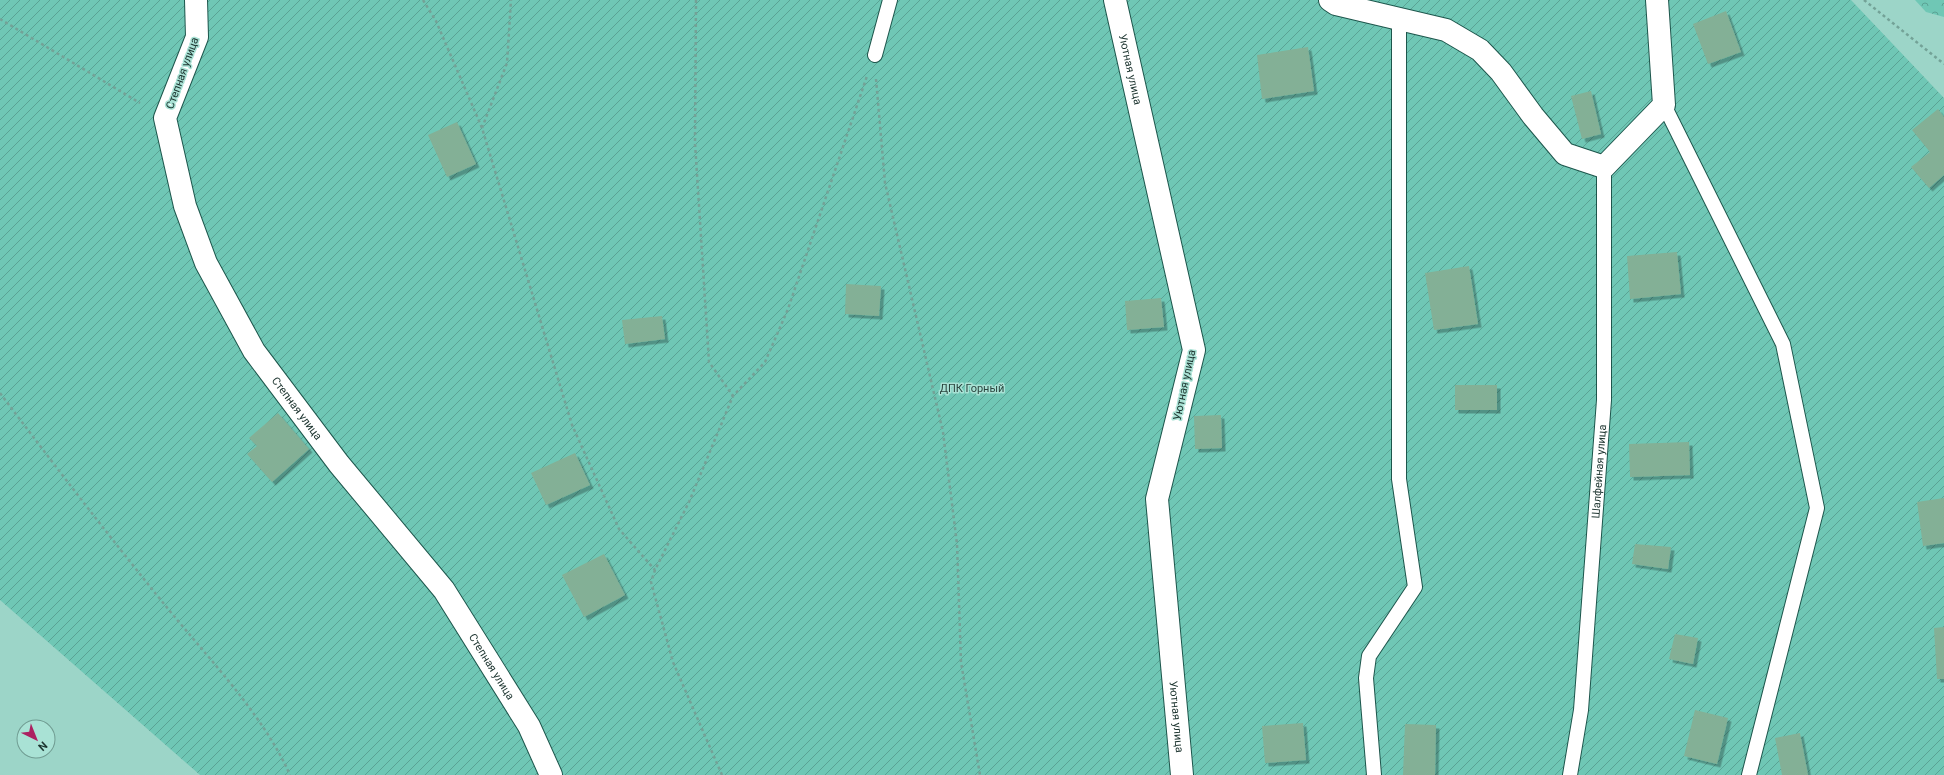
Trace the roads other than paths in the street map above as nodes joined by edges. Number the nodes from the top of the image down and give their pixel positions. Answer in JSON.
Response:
{"nodes":[{"id":1,"x":196,"y":0,"type":"edge"},
{"id":2,"x":890,"y":0,"type":"edge"},
{"id":3,"x":1115,"y":0,"type":"edge"},
{"id":4,"x":1330,"y":0,"type":"edge"},
{"id":5,"x":1657,"y":0,"type":"edge"},
{"id":6,"x":1399,"y":18,"type":"junction"},
{"id":7,"x":874,"y":55,"type":"road end"},
{"id":8,"x":1664,"y":105,"type":"junction"},
{"id":9,"x":1604,"y":167,"type":"junction"},
{"id":10,"x":551,"y":775,"type":"edge"},
{"id":11,"x":1182,"y":775,"type":"edge"},
{"id":12,"x":1374,"y":775,"type":"edge"},
{"id":13,"x":1570,"y":775,"type":"edge"},
{"id":14,"x":1749,"y":775,"type":"edge"}],
"edges":[{"from":1,"to":10,"type":"street","name":"Степная улица"},
{"from":2,"to":7,"type":"lane"},
{"from":3,"to":11,"type":"street","name":"Уютная улица"},
{"from":4,"to":6,"type":"street"},
{"from":5,"to":8,"type":"street"},
{"from":6,"to":9,"type":"street"},
{"from":6,"to":12,"type":"lane"},
{"from":8,"to":9,"type":"street"},
{"from":8,"to":14,"type":"lane"},
{"from":9,"to":13,"type":"lane","name":"Шалфейная улица"}]}
